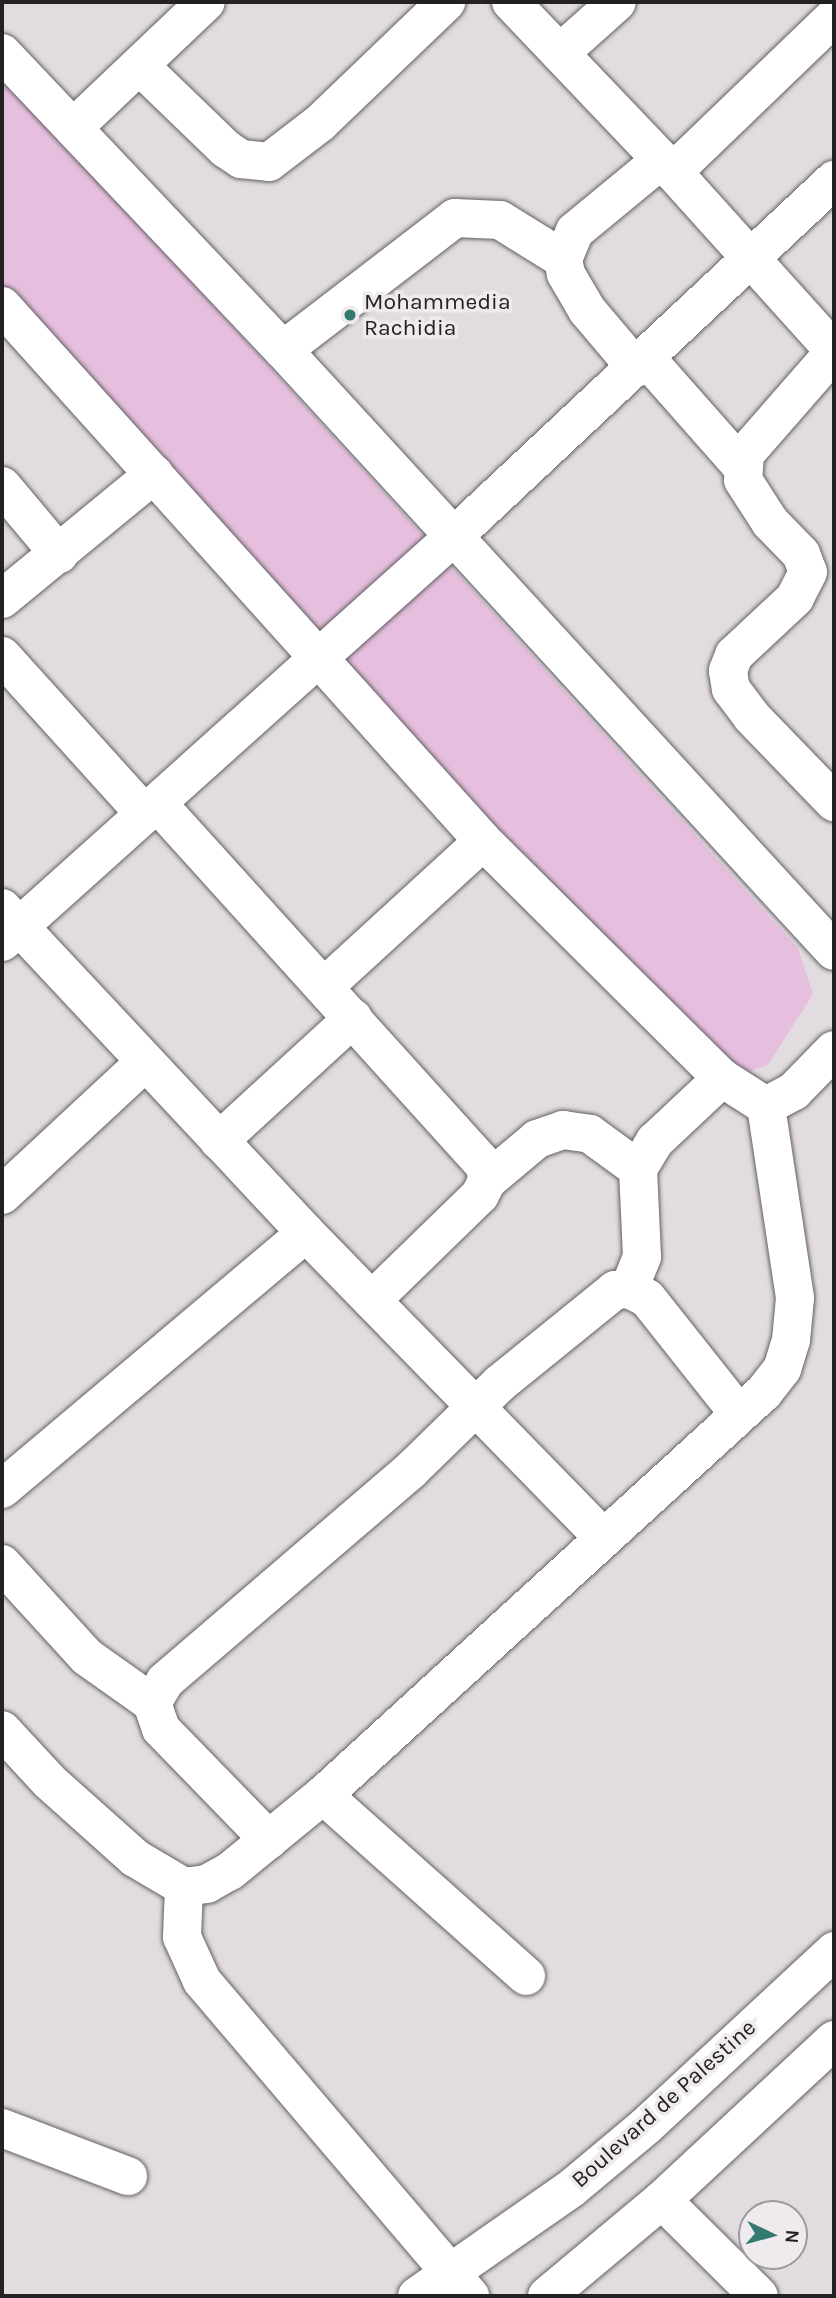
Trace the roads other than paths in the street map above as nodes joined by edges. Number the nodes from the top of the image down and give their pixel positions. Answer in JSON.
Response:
{"nodes":[{"id":1,"x":206,"y":2,"type":"edge"},
{"id":2,"x":446,"y":2,"type":"edge"},
{"id":3,"x":510,"y":2,"type":"edge"},
{"id":4,"x":617,"y":2,"type":"edge"},
{"id":5,"x":834,"y":17,"type":"edge"},
{"id":6,"x":560,"y":53,"type":"junction"},
{"id":7,"x":2,"y":54,"type":"edge"},
{"id":8,"x":141,"y":67,"type":"junction"},
{"id":9,"x":73,"y":128,"type":"junction"},
{"id":10,"x":667,"y":166,"type":"junction"},
{"id":11,"x":834,"y":180,"type":"edge"},
{"id":12,"x":563,"y":259,"type":"junction"},
{"id":13,"x":753,"y":260,"type":"junction"},
{"id":14,"x":2,"y":306,"type":"edge"},
{"id":15,"x":282,"y":350,"type":"junction"},
{"id":16,"x":834,"y":352,"type":"edge"},
{"id":17,"x":641,"y":363,"type":"junction"},
{"id":18,"x":742,"y":467,"type":"junction"},
{"id":19,"x":154,"y":474,"type":"junction"},
{"id":20,"x":2,"y":486,"type":"edge"},
{"id":21,"x":452,"y":538,"type":"junction"},
{"id":22,"x":59,"y":554,"type":"junction"},
{"id":23,"x":2,"y":598,"type":"edge"},
{"id":24,"x":2,"y":656,"type":"edge"},
{"id":25,"x":314,"y":658,"type":"junction"},
{"id":26,"x":834,"y":802,"type":"edge"},
{"id":27,"x":151,"y":809,"type":"junction"},
{"id":28,"x":483,"y":841,"type":"junction"},
{"id":29,"x":7,"y":925,"type":"edge"},
{"id":30,"x":834,"y":951,"type":"edge"},
{"id":31,"x":325,"y":986,"type":"junction"},
{"id":32,"x":353,"y":1018,"type":"junction"},
{"id":33,"x":834,"y":1050,"type":"edge"},
{"id":34,"x":145,"y":1062,"type":"junction"},
{"id":35,"x":722,"y":1078,"type":"junction"},
{"id":36,"x":766,"y":1106,"type":"junction"},
{"id":37,"x":219,"y":1141,"type":"junction"},
{"id":38,"x":638,"y":1170,"type":"junction"},
{"id":39,"x":487,"y":1181,"type":"junction"},
{"id":40,"x":2,"y":1195,"type":"edge"},
{"id":41,"x":306,"y":1233,"type":"junction"},
{"id":42,"x":629,"y":1289,"type":"junction"},
{"id":43,"x":372,"y":1300,"type":"junction"},
{"id":44,"x":478,"y":1409,"type":"junction"},
{"id":45,"x":738,"y":1413,"type":"junction"},
{"id":46,"x":2,"y":1489,"type":"edge"},
{"id":47,"x":602,"y":1536,"type":"junction"},
{"id":48,"x":2,"y":1564,"type":"edge"},
{"id":49,"x":152,"y":1703,"type":"junction"},
{"id":50,"x":2,"y":1731,"type":"edge"},
{"id":51,"x":323,"y":1795,"type":"junction"},
{"id":52,"x":270,"y":1840,"type":"junction"},
{"id":53,"x":184,"y":1887,"type":"junction"},
{"id":54,"x":834,"y":1951,"type":"edge"},
{"id":55,"x":526,"y":1976,"type":"dead end"},
{"id":56,"x":834,"y":2039,"type":"edge"},
{"id":57,"x":2,"y":2128,"type":"edge"},
{"id":58,"x":128,"y":2176,"type":"dead end"},
{"id":59,"x":662,"y":2200,"type":"junction"},
{"id":60,"x":462,"y":2285,"type":"edge"},
{"id":61,"x":417,"y":2296,"type":"edge"},
{"id":62,"x":547,"y":2296,"type":"edge"},
{"id":63,"x":759,"y":2296,"type":"edge"}],
"edges":[{"from":1,"to":8,"type":"street"},
{"from":2,"to":8,"type":"street"},
{"from":3,"to":6,"type":"street"},
{"from":4,"to":6,"type":"street"},
{"from":5,"to":10,"type":"street"},
{"from":6,"to":10,"type":"street"},
{"from":7,"to":9,"type":"street"},
{"from":8,"to":9,"type":"street"},
{"from":9,"to":15,"type":"street"},
{"from":10,"to":12,"type":"street"},
{"from":10,"to":13,"type":"street"},
{"from":11,"to":13,"type":"street"},
{"from":12,"to":15,"type":"street"},
{"from":12,"to":17,"type":"street"},
{"from":13,"to":16,"type":"street"},
{"from":13,"to":17,"type":"street"},
{"from":14,"to":19,"type":"street"},
{"from":15,"to":21,"type":"street"},
{"from":16,"to":18,"type":"street"},
{"from":17,"to":18,"type":"street"},
{"from":17,"to":21,"type":"street"},
{"from":18,"to":26,"type":"street"},
{"from":19,"to":22,"type":"street"},
{"from":19,"to":25,"type":"street"},
{"from":20,"to":22,"type":"street"},
{"from":21,"to":25,"type":"street"},
{"from":21,"to":30,"type":"street"},
{"from":22,"to":23,"type":"street"},
{"from":24,"to":27,"type":"street"},
{"from":25,"to":27,"type":"street"},
{"from":25,"to":28,"type":"street"},
{"from":27,"to":29,"type":"street"},
{"from":27,"to":31,"type":"street"},
{"from":28,"to":31,"type":"street"},
{"from":28,"to":35,"type":"street"},
{"from":29,"to":34,"type":"street"},
{"from":31,"to":32,"type":"street"},
{"from":32,"to":37,"type":"street"},
{"from":32,"to":39,"type":"street"},
{"from":33,"to":36,"type":"street"},
{"from":34,"to":37,"type":"street"},
{"from":34,"to":40,"type":"street"},
{"from":35,"to":36,"type":"street"},
{"from":35,"to":38,"type":"street"},
{"from":36,"to":45,"type":"street"},
{"from":37,"to":41,"type":"street"},
{"from":38,"to":39,"type":"street"},
{"from":38,"to":42,"type":"street"},
{"from":39,"to":43,"type":"street"},
{"from":41,"to":43,"type":"street"},
{"from":41,"to":46,"type":"street"},
{"from":42,"to":44,"type":"street"},
{"from":42,"to":45,"type":"street"},
{"from":43,"to":44,"type":"street"},
{"from":44,"to":47,"type":"street"},
{"from":44,"to":49,"type":"street"},
{"from":45,"to":47,"type":"street"},
{"from":47,"to":51,"type":"street"},
{"from":48,"to":49,"type":"street"},
{"from":49,"to":52,"type":"street"},
{"from":50,"to":53,"type":"street"},
{"from":51,"to":52,"type":"street"},
{"from":51,"to":55,"type":"street"},
{"from":52,"to":53,"type":"street"},
{"from":53,"to":60,"type":"street"},
{"from":54,"to":60,"type":"street","name":"Boulevard de Palestine"},
{"from":56,"to":59,"type":"street"},
{"from":57,"to":58,"type":"street"},
{"from":59,"to":62,"type":"street"},
{"from":59,"to":63,"type":"street"},
{"from":60,"to":61,"type":"street","name":"Boulevard de Palestine"}]}
